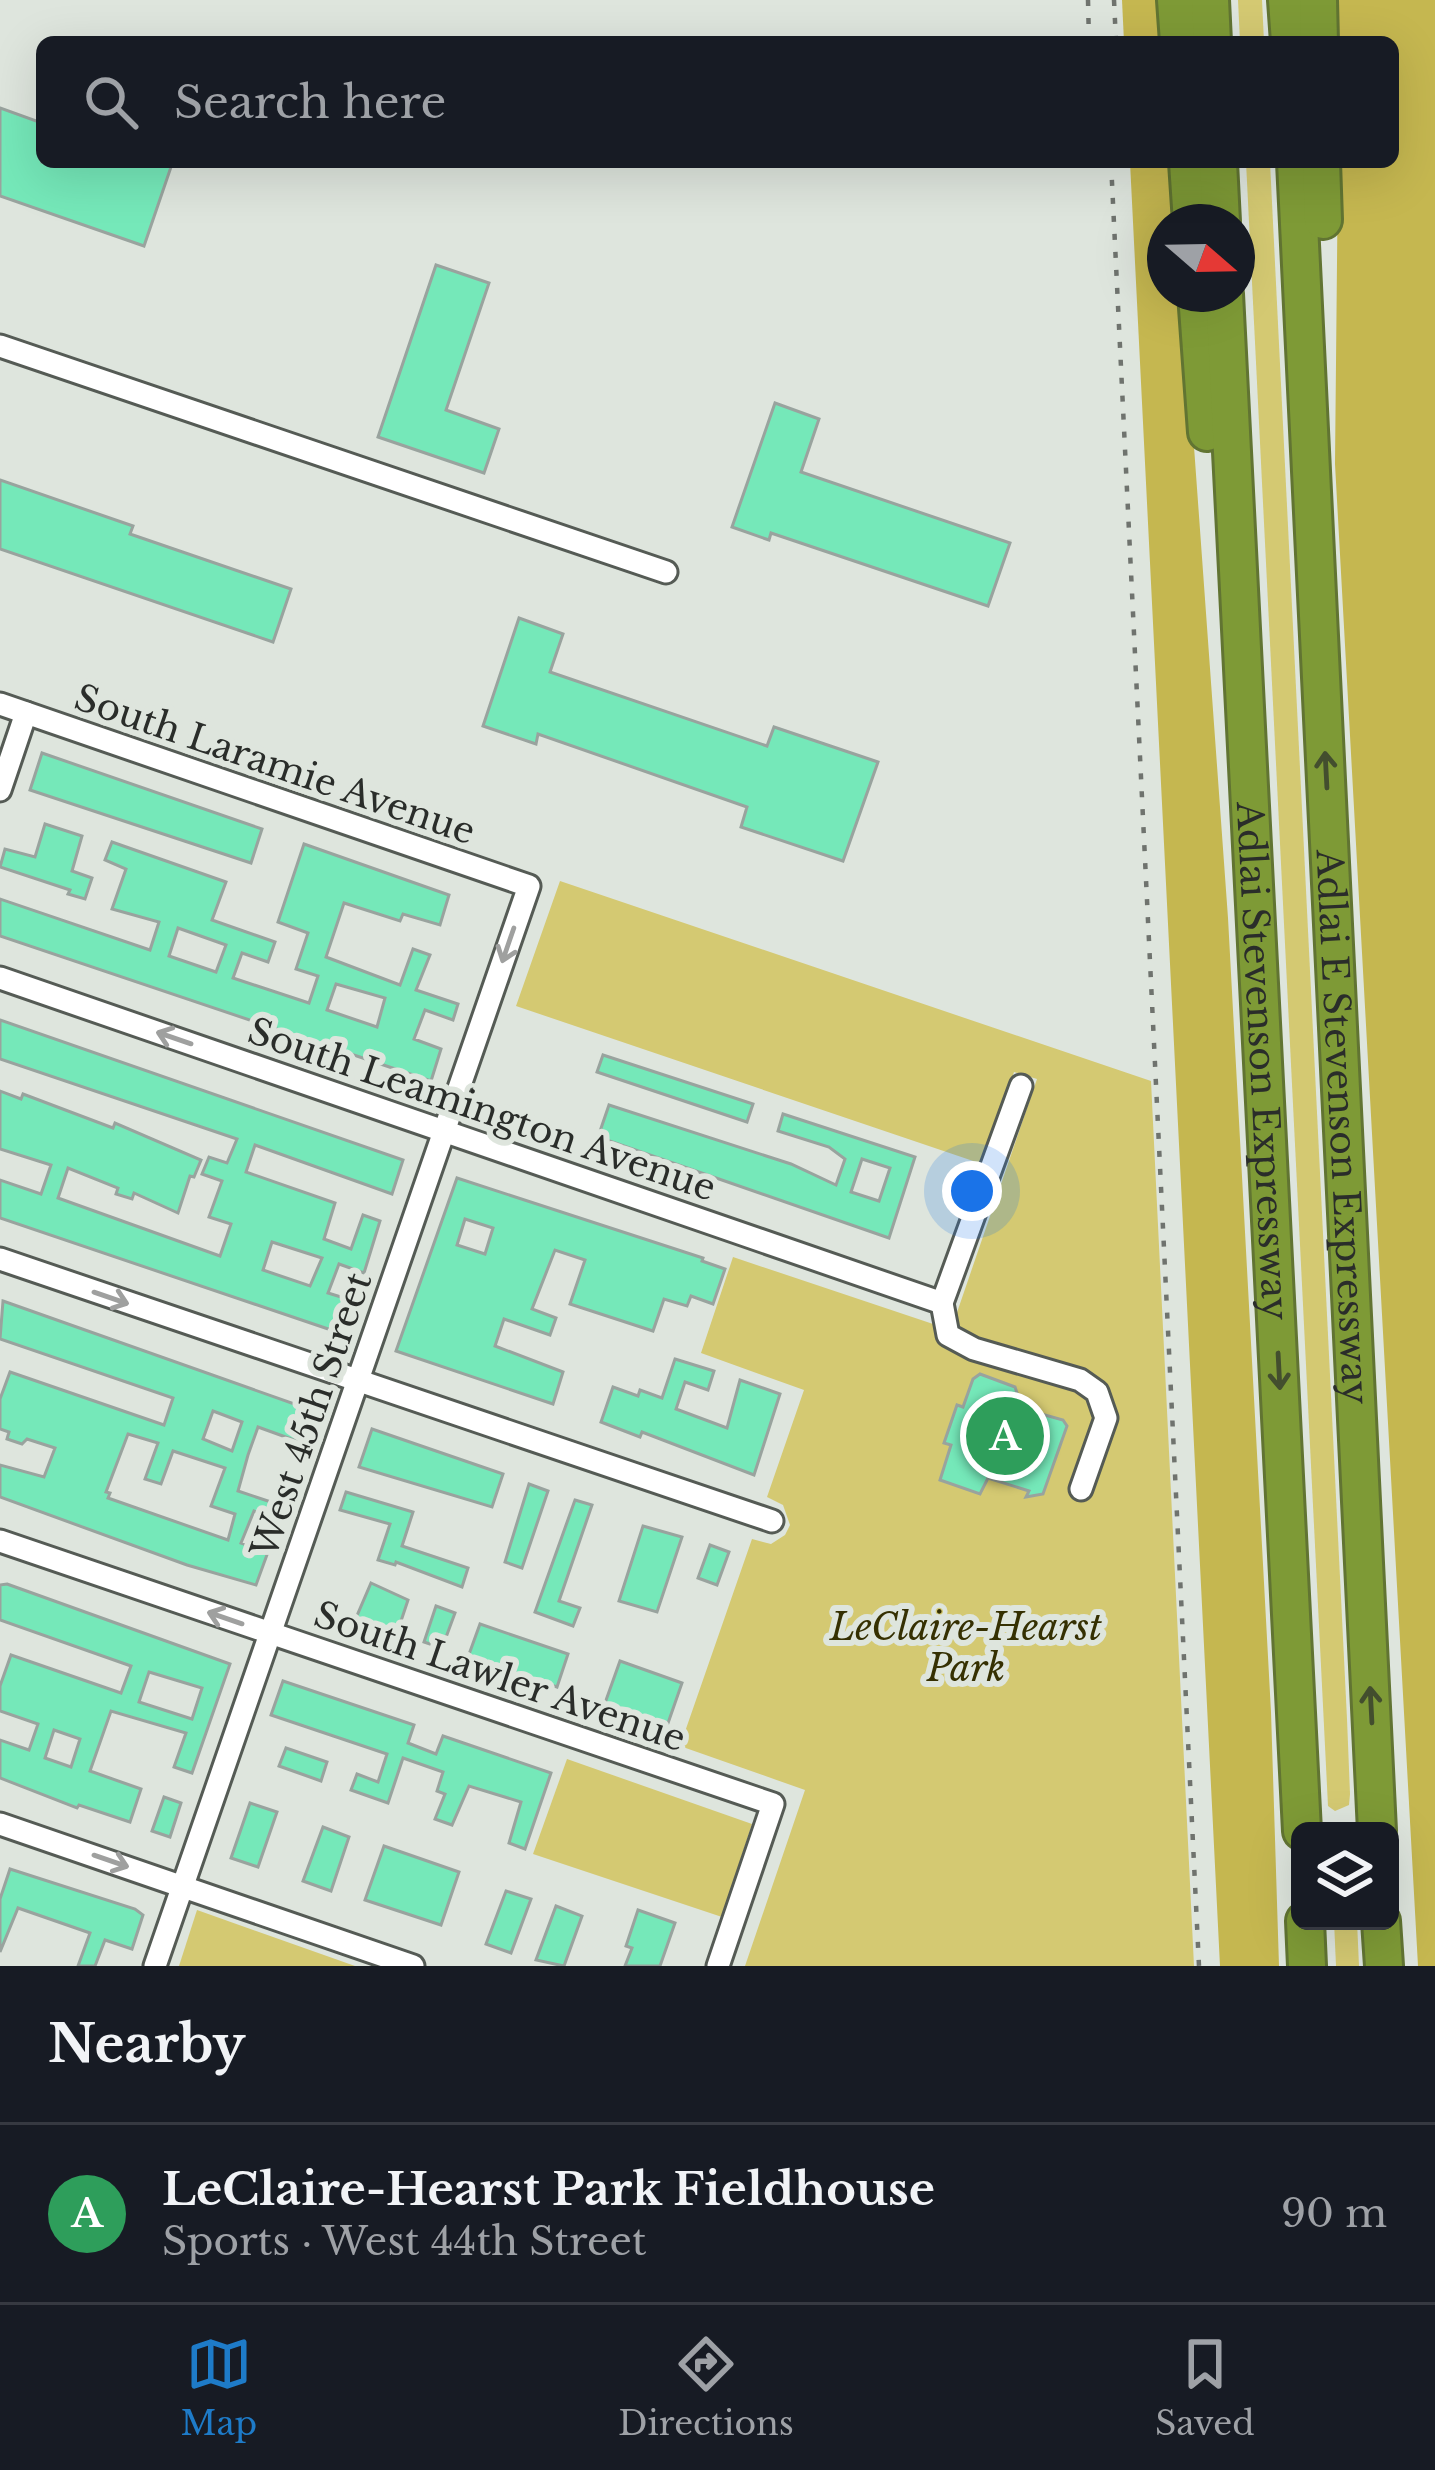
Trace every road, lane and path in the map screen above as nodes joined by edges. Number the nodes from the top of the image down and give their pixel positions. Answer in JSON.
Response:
{"nodes":[{"id":1,"x":1176,"y":0,"type":"edge"},
{"id":2,"x":1210,"y":0,"type":"edge"},
{"id":3,"x":1287,"y":0,"type":"edge"},
{"id":4,"x":1318,"y":0,"type":"edge"},
{"id":5,"x":1179,"y":36,"type":"edge"},
{"id":6,"x":1212,"y":36,"type":"edge"},
{"id":7,"x":1289,"y":36,"type":"edge"},
{"id":8,"x":1319,"y":36,"type":"edge"},
{"id":9,"x":1188,"y":168,"type":"edge"},
{"id":10,"x":1218,"y":168,"type":"edge"},
{"id":11,"x":1296,"y":168,"type":"edge"},
{"id":12,"x":1321,"y":168,"type":"edge"},
{"id":13,"x":1191,"y":204,"type":"edge"},
{"id":14,"x":1220,"y":204,"type":"edge"},
{"id":15,"x":1198,"y":312,"type":"edge"},
{"id":16,"x":1225,"y":312,"type":"edge"},
{"id":17,"x":0,"y":346,"type":"edge"},
{"id":18,"x":1310,"y":434,"type":"junction"},
{"id":19,"x":666,"y":572,"type":"dead end"},
{"id":20,"x":0,"y":704,"type":"edge"},
{"id":21,"x":26,"y":713,"type":"junction"},
{"id":22,"x":0,"y":790,"type":"edge"},
{"id":23,"x":1251,"y":835,"type":"junction"},
{"id":24,"x":529,"y":886,"type":"joint"},
{"id":25,"x":0,"y":978,"type":"edge"},
{"id":26,"x":1021,"y":1086,"type":"dead end"},
{"id":27,"x":444,"y":1132,"type":"junction"},
{"id":28,"x":0,"y":1259,"type":"edge"},
{"id":29,"x":942,"y":1303,"type":"junction"},
{"id":30,"x":357,"y":1383,"type":"junction"},
{"id":31,"x":1081,"y":1489,"type":"dead end"},
{"id":32,"x":764,"y":1519,"type":"dead end"},
{"id":33,"x":0,"y":1541,"type":"edge"},
{"id":34,"x":270,"y":1633,"type":"junction"},
{"id":35,"x":1302,"y":1822,"type":"edge"},
{"id":36,"x":1376,"y":1822,"type":"edge"},
{"id":37,"x":0,"y":1823,"type":"edge"},
{"id":38,"x":183,"y":1886,"type":"junction"},
{"id":39,"x":1305,"y":1930,"type":"edge"},
{"id":40,"x":371,"y":1959,"type":"edge"},
{"id":41,"x":155,"y":1966,"type":"edge"},
{"id":42,"x":413,"y":1966,"type":"edge"},
{"id":43,"x":718,"y":1966,"type":"edge"},
{"id":44,"x":1307,"y":1966,"type":"edge"}],
"edges":[{"from":1,"to":5,"type":"highway"},
{"from":2,"to":6,"type":"highway"},
{"from":3,"to":7,"type":"highway"},
{"from":4,"to":8,"type":"highway"},
{"from":9,"to":13,"type":"highway"},
{"from":10,"to":14,"type":"highway"},
{"from":11,"to":18,"type":"highway"},
{"from":12,"to":18,"type":"highway"},
{"from":15,"to":23,"type":"highway"},
{"from":16,"to":23,"type":"highway","name":"Adlai Stevenson Expressway"},
{"from":17,"to":19,"type":"street"},
{"from":36,"to":18,"type":"highway","name":"Adlai E Stevenson Expressway","one_way":true},
{"from":20,"to":21,"type":"street","name":"South Laramie Avenue"},
{"from":21,"to":22,"type":"street"},
{"from":21,"to":24,"type":"street","name":"South Laramie Avenue"},
{"from":23,"to":35,"type":"highway","name":"Adlai Stevenson Expressway","one_way":true},
{"from":24,"to":27,"type":"street","name":"West 45th Street","one_way":true},
{"from":27,"to":25,"type":"street","name":"South Leamington Avenue","one_way":true},
{"from":26,"to":29,"type":"street"},
{"from":27,"to":29,"type":"street","name":"South Leamington Avenue"},
{"from":27,"to":30,"type":"street","name":"West 45th Street"},
{"from":28,"to":30,"type":"street","one_way":true},
{"from":29,"to":31,"type":"street"},
{"from":30,"to":32,"type":"street"},
{"from":30,"to":34,"type":"street","name":"West 45th Street"},
{"from":34,"to":33,"type":"street","name":"South Lawler Avenue","one_way":true},
{"from":34,"to":38,"type":"street","name":"West 45th Street"},
{"from":34,"to":43,"type":"street","name":"South Lawler Avenue"},
{"from":37,"to":38,"type":"street","one_way":true},
{"from":38,"to":40,"type":"street"},
{"from":38,"to":41,"type":"street","name":"West 45th Street"},
{"from":39,"to":44,"type":"highway"},
{"from":40,"to":42,"type":"street"}]}
